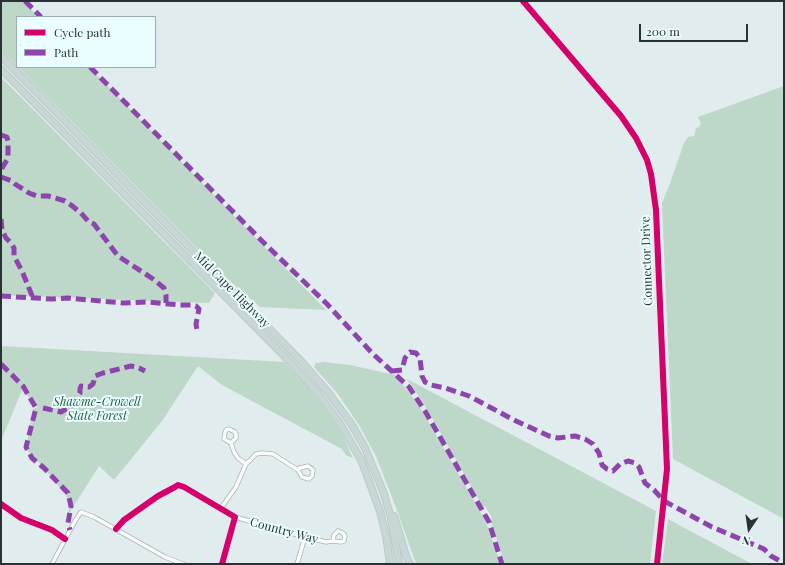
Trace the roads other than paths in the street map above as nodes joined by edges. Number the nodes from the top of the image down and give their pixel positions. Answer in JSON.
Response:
{"nodes":[{"id":1,"x":523,"y":1,"type":"edge"},
{"id":2,"x":1,"y":56,"type":"edge"},
{"id":3,"x":1,"y":69,"type":"edge"},
{"id":4,"x":231,"y":443,"type":"dead end"},
{"id":5,"x":246,"y":464,"type":"junction"},
{"id":6,"x":298,"y":470,"type":"junction"},
{"id":7,"x":378,"y":477,"type":"junction"},
{"id":8,"x":1,"y":504,"type":"edge"},
{"id":9,"x":221,"y":508,"type":"junction"},
{"id":10,"x":235,"y":517,"type":"junction"},
{"id":11,"x":116,"y":529,"type":"junction"},
{"id":12,"x":305,"y":537,"type":"junction"},
{"id":13,"x":65,"y":539,"type":"junction"},
{"id":14,"x":333,"y":541,"type":"dead end"},
{"id":15,"x":52,"y":564,"type":"edge"},
{"id":16,"x":183,"y":564,"type":"edge"},
{"id":17,"x":222,"y":564,"type":"edge"},
{"id":18,"x":297,"y":564,"type":"edge"},
{"id":19,"x":390,"y":564,"type":"edge"},
{"id":20,"x":399,"y":564,"type":"edge"},
{"id":21,"x":410,"y":564,"type":"edge"},
{"id":22,"x":657,"y":564,"type":"edge"}],
"edges":[{"from":1,"to":22,"type":"street","name":"Connector Drive"},
{"from":2,"to":7,"type":"highway","name":"Mid Cape Highway"},
{"from":3,"to":19,"type":"highway","name":"Mid Cape Highway"},
{"from":4,"to":5,"type":"street"},
{"from":5,"to":6,"type":"street"},
{"from":5,"to":9,"type":"street"},
{"from":6,"to":6,"type":"street"},
{"from":7,"to":20,"type":"highway","name":"Mid Cape Highway"},
{"from":7,"to":21,"type":"highway"},
{"from":8,"to":13,"type":"street"},
{"from":9,"to":10,"type":"street","name":"Country Way"},
{"from":9,"to":11,"type":"street","name":"Country Way"},
{"from":10,"to":12,"type":"street","name":"Country Way"},
{"from":10,"to":17,"type":"street"},
{"from":11,"to":13,"type":"street"},
{"from":11,"to":16,"type":"street"},
{"from":12,"to":14,"type":"street","name":"Country Way"},
{"from":12,"to":18,"type":"street"},
{"from":13,"to":15,"type":"street"}]}
